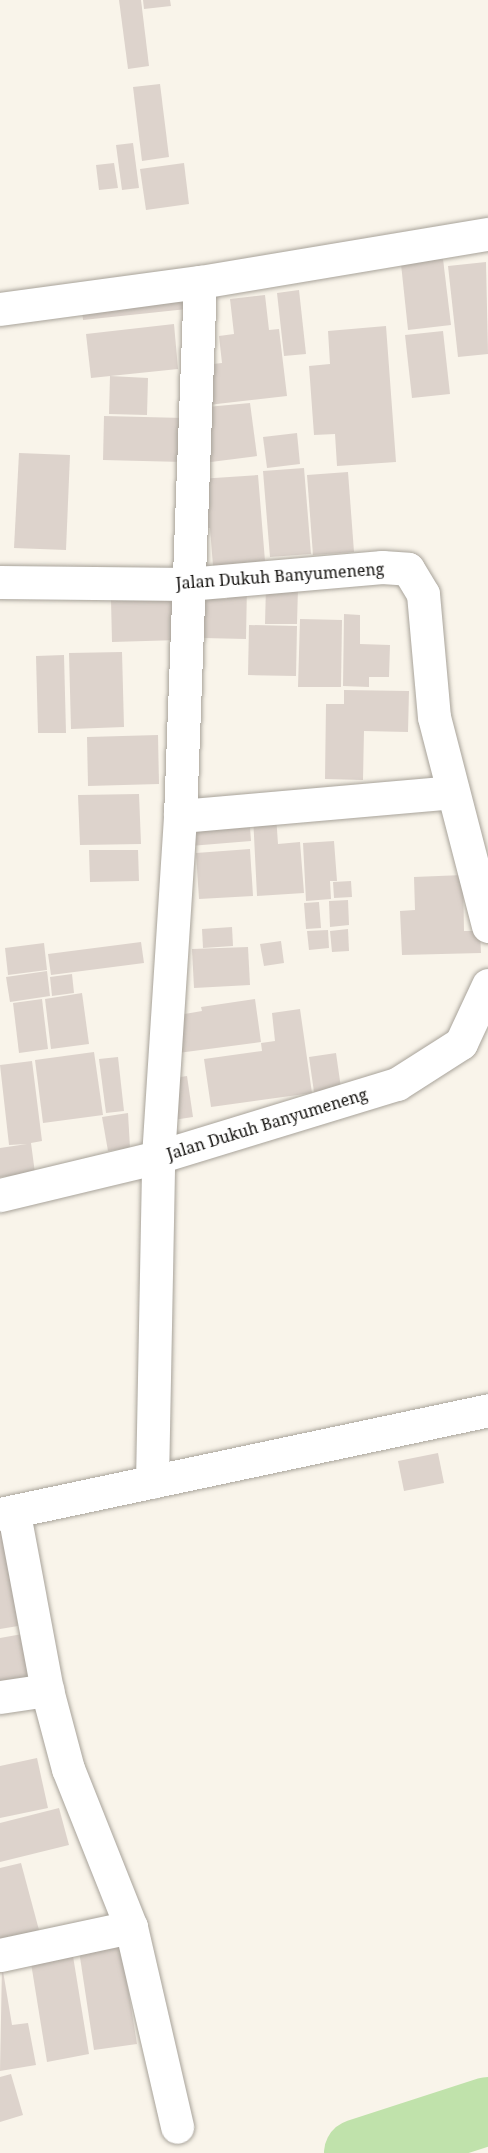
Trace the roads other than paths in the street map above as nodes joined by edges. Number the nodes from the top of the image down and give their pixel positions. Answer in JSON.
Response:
{"nodes":[{"id":1,"x":488,"y":234,"type":"edge"},
{"id":2,"x":200,"y":282,"type":"junction"},
{"id":3,"x":0,"y":309,"type":"edge"},
{"id":4,"x":0,"y":582,"type":"edge"},
{"id":5,"x":188,"y":584,"type":"junction"},
{"id":6,"x":452,"y":792,"type":"junction"},
{"id":7,"x":180,"y":816,"type":"junction"},
{"id":8,"x":488,"y":926,"type":"edge"},
{"id":9,"x":488,"y":985,"type":"edge"},
{"id":10,"x":158,"y":1157,"type":"junction"},
{"id":11,"x":0,"y":1195,"type":"edge"},
{"id":12,"x":488,"y":1410,"type":"edge"},
{"id":13,"x":152,"y":1482,"type":"junction"},
{"id":14,"x":7,"y":1514,"type":"edge"},
{"id":15,"x":47,"y":1690,"type":"junction"},
{"id":16,"x":0,"y":1697,"type":"edge"},
{"id":17,"x":131,"y":1927,"type":"junction"},
{"id":18,"x":0,"y":1955,"type":"edge"},
{"id":19,"x":177,"y":2127,"type":"dead end"}],
"edges":[{"from":1,"to":2,"type":"street"},
{"from":2,"to":3,"type":"street"},
{"from":2,"to":5,"type":"street"},
{"from":4,"to":5,"type":"street","name":"Jalan Dukuh Banyumeneng"},
{"from":5,"to":6,"type":"street","name":"Jalan Dukuh Banyumeneng"},
{"from":5,"to":7,"type":"street"},
{"from":6,"to":7,"type":"street"},
{"from":6,"to":8,"type":"street","name":"Jalan Dukuh Banyumeneng"},
{"from":7,"to":10,"type":"street"},
{"from":9,"to":10,"type":"street","name":"Jalan Dukuh Banyumeneng"},
{"from":10,"to":11,"type":"street","name":"Jalan Dukuh Banyumeneng"},
{"from":10,"to":13,"type":"street"},
{"from":12,"to":13,"type":"street"},
{"from":13,"to":14,"type":"street"},
{"from":14,"to":15,"type":"street"},
{"from":15,"to":16,"type":"street"},
{"from":15,"to":17,"type":"street"},
{"from":17,"to":18,"type":"street"},
{"from":17,"to":19,"type":"street"}]}
